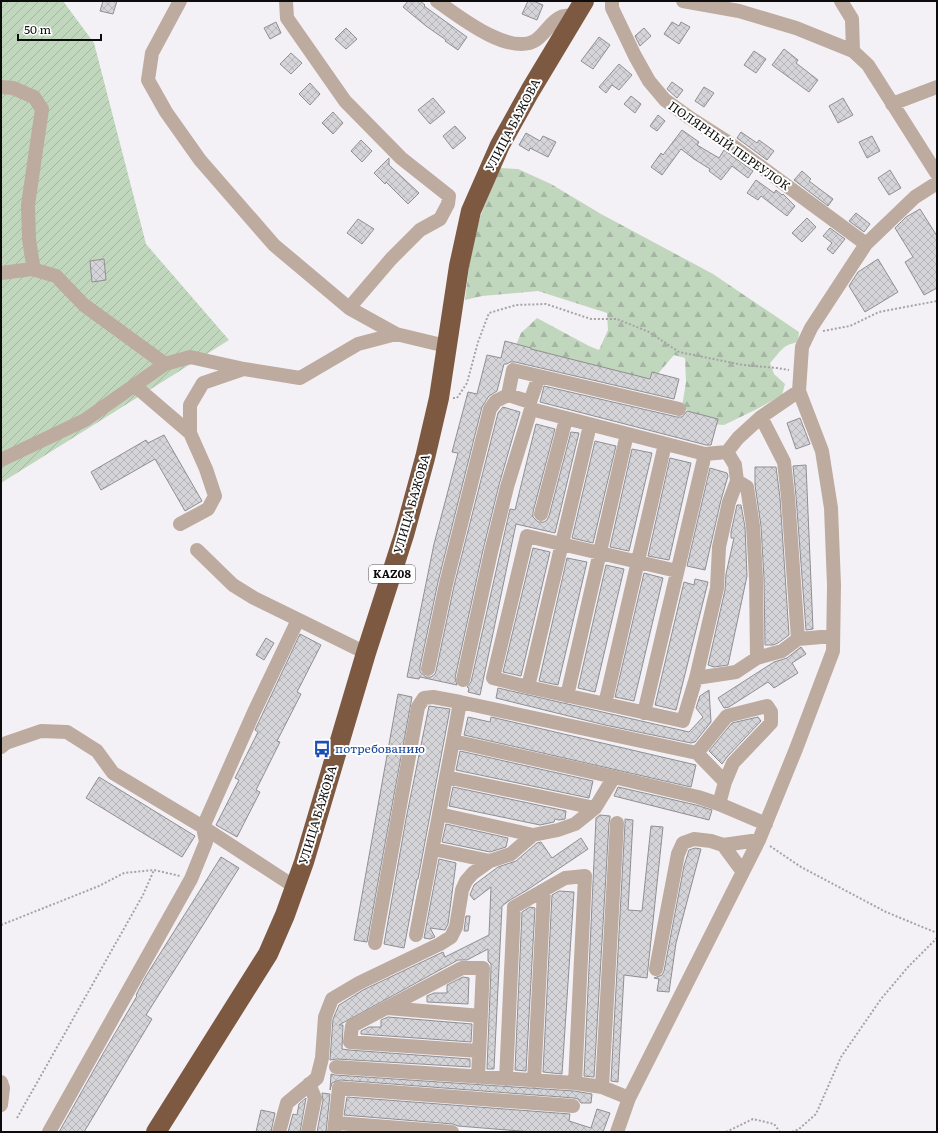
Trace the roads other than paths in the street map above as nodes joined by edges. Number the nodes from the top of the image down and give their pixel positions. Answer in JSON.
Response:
{"nodes":[{"id":1,"x":180,"y":1,"type":"edge"},
{"id":2,"x":286,"y":1,"type":"edge"},
{"id":3,"x":612,"y":1,"type":"edge"},
{"id":4,"x":683,"y":1,"type":"edge"},
{"id":5,"x":841,"y":1,"type":"edge"},
{"id":6,"x":444,"y":3,"type":"edge"},
{"id":7,"x":741,"y":6,"type":"edge"},
{"id":8,"x":580,"y":8,"type":"edge"},
{"id":9,"x":853,"y":51,"type":"junction"},
{"id":10,"x":1,"y":87,"type":"edge"},
{"id":11,"x":937,"y":87,"type":"edge"},
{"id":12,"x":892,"y":104,"type":"junction"},
{"id":13,"x":931,"y":152,"type":"edge"},
{"id":14,"x":937,"y":174,"type":"edge"},
{"id":15,"x":937,"y":183,"type":"edge"},
{"id":16,"x":866,"y":244,"type":"junction"},
{"id":17,"x":32,"y":269,"type":"junction"},
{"id":18,"x":1,"y":273,"type":"edge"},
{"id":19,"x":350,"y":308,"type":"junction"},
{"id":20,"x":396,"y":334,"type":"junction"},
{"id":21,"x":446,"y":346,"type":"junction"},
{"id":22,"x":165,"y":364,"type":"junction"},
{"id":23,"x":244,"y":369,"type":"junction"},
{"id":24,"x":538,"y":376,"type":"junction"},
{"id":25,"x":134,"y":385,"type":"junction"},
{"id":26,"x":799,"y":391,"type":"junction"},
{"id":27,"x":508,"y":395,"type":"junction"},
{"id":28,"x":530,"y":405,"type":"junction"},
{"id":29,"x":679,"y":409,"type":"dead end"},
{"id":30,"x":761,"y":417,"type":"junction"},
{"id":31,"x":566,"y":419,"type":"junction"},
{"id":32,"x":590,"y":425,"type":"junction"},
{"id":33,"x":190,"y":433,"type":"junction"},
{"id":34,"x":627,"y":434,"type":"junction"},
{"id":35,"x":665,"y":444,"type":"junction"},
{"id":36,"x":727,"y":452,"type":"junction"},
{"id":37,"x":704,"y":454,"type":"junction"},
{"id":38,"x":1,"y":460,"type":"edge"},
{"id":39,"x":738,"y":481,"type":"junction"},
{"id":40,"x":541,"y":514,"type":"dead end"},
{"id":41,"x":180,"y":524,"type":"dead end"},
{"id":42,"x":561,"y":544,"type":"junction"},
{"id":43,"x":197,"y":550,"type":"dead end"},
{"id":44,"x":600,"y":553,"type":"junction"},
{"id":45,"x":638,"y":562,"type":"junction"},
{"id":46,"x":677,"y":571,"type":"junction"},
{"id":47,"x":301,"y":621,"type":"junction"},
{"id":48,"x":833,"y":636,"type":"junction"},
{"id":49,"x":798,"y":639,"type":"junction"},
{"id":50,"x":366,"y":653,"type":"junction"},
{"id":51,"x":757,"y":658,"type":"junction"},
{"id":52,"x":428,"y":669,"type":"dead end"},
{"id":53,"x":696,"y":678,"type":"junction"},
{"id":54,"x":463,"y":680,"type":"dead end"},
{"id":55,"x":528,"y":687,"type":"junction"},
{"id":56,"x":567,"y":696,"type":"junction"},
{"id":57,"x":460,"y":702,"type":"junction"},
{"id":58,"x":605,"y":704,"type":"junction"},
{"id":59,"x":644,"y":713,"type":"junction"},
{"id":60,"x":453,"y":741,"type":"junction"},
{"id":61,"x":1,"y":747,"type":"edge"},
{"id":62,"x":697,"y":753,"type":"junction"},
{"id":63,"x":446,"y":777,"type":"junction"},
{"id":64,"x":614,"y":777,"type":"junction"},
{"id":65,"x":725,"y":782,"type":"junction"},
{"id":66,"x":720,"y":804,"type":"junction"},
{"id":67,"x":596,"y":808,"type":"junction"},
{"id":68,"x":439,"y":814,"type":"junction"},
{"id":69,"x":617,"y":822,"type":"dead end"},
{"id":70,"x":766,"y":824,"type":"junction"},
{"id":71,"x":203,"y":827,"type":"junction"},
{"id":72,"x":533,"y":835,"type":"junction"},
{"id":73,"x":759,"y":840,"type":"junction"},
{"id":74,"x":723,"y":845,"type":"junction"},
{"id":75,"x":433,"y":849,"type":"junction"},
{"id":76,"x":490,"y":861,"type":"junction"},
{"id":77,"x":743,"y":872,"type":"junction"},
{"id":78,"x":295,"y":887,"type":"junction"},
{"id":79,"x":544,"y":891,"type":"junction"},
{"id":80,"x":416,"y":936,"type":"dead end"},
{"id":81,"x":375,"y":943,"type":"dead end"},
{"id":82,"x":656,"y":969,"type":"dead end"},
{"id":83,"x":388,"y":1008,"type":"junction"},
{"id":84,"x":481,"y":1016,"type":"junction"},
{"id":85,"x":479,"y":1051,"type":"junction"},
{"id":86,"x":336,"y":1067,"type":"dead end"},
{"id":87,"x":478,"y":1077,"type":"junction"},
{"id":88,"x":506,"y":1079,"type":"junction"},
{"id":89,"x":534,"y":1081,"type":"junction"},
{"id":90,"x":1,"y":1082,"type":"edge"},
{"id":91,"x":309,"y":1084,"type":"junction"},
{"id":92,"x":575,"y":1084,"type":"junction"},
{"id":93,"x":602,"y":1088,"type":"junction"},
{"id":94,"x":630,"y":1098,"type":"junction"},
{"id":95,"x":1,"y":1105,"type":"edge"},
{"id":96,"x":573,"y":1106,"type":"dead end"},
{"id":97,"x":335,"y":1128,"type":"edge"},
{"id":98,"x":49,"y":1132,"type":"edge"},
{"id":99,"x":156,"y":1132,"type":"edge"},
{"id":100,"x":279,"y":1132,"type":"edge"},
{"id":101,"x":308,"y":1132,"type":"edge"},
{"id":102,"x":452,"y":1132,"type":"edge"},
{"id":103,"x":617,"y":1132,"type":"edge"}],
"edges":[{"from":1,"to":19,"type":"street"},
{"from":2,"to":19,"type":"street"},
{"from":3,"to":16,"type":"street","name":"ПОЛЯРНЫЙ ПЕРЕУЛОК"},
{"from":4,"to":7,"type":"street"},
{"from":5,"to":9,"type":"street"},
{"from":6,"to":8,"type":"street"},
{"from":7,"to":9,"type":"street"},
{"from":8,"to":21,"type":"highway","name":"УЛИЦА БАЖОВА","number":"KAZ08"},
{"from":9,"to":12,"type":"street"},
{"from":10,"to":17,"type":"street"},
{"from":11,"to":12,"type":"street"},
{"from":12,"to":13,"type":"street"},
{"from":13,"to":14,"type":"street"},
{"from":15,"to":16,"type":"street"},
{"from":16,"to":26,"type":"street"},
{"from":17,"to":18,"type":"street"},
{"from":17,"to":22,"type":"street"},
{"from":19,"to":20,"type":"street"},
{"from":20,"to":21,"type":"street"},
{"from":20,"to":23,"type":"street"},
{"from":21,"to":50,"type":"highway","name":"УЛИЦА БАЖОВА","number":"KAZ08"},
{"from":22,"to":23,"type":"street"},
{"from":22,"to":25,"type":"street"},
{"from":23,"to":33,"type":"street"},
{"from":24,"to":27,"type":"street"},
{"from":24,"to":28,"type":"street"},
{"from":24,"to":29,"type":"street"},
{"from":25,"to":33,"type":"street"},
{"from":25,"to":38,"type":"street"},
{"from":26,"to":30,"type":"street"},
{"from":26,"to":48,"type":"street"},
{"from":27,"to":28,"type":"street"},
{"from":27,"to":52,"type":"street"},
{"from":28,"to":31,"type":"street"},
{"from":28,"to":54,"type":"street"},
{"from":30,"to":36,"type":"street"},
{"from":30,"to":49,"type":"street"},
{"from":31,"to":32,"type":"street"},
{"from":31,"to":40,"type":"street"},
{"from":32,"to":34,"type":"street"},
{"from":32,"to":42,"type":"street"},
{"from":33,"to":41,"type":"street"},
{"from":34,"to":35,"type":"street"},
{"from":34,"to":44,"type":"street"},
{"from":35,"to":37,"type":"street"},
{"from":35,"to":45,"type":"street"},
{"from":36,"to":37,"type":"street"},
{"from":36,"to":39,"type":"street"},
{"from":37,"to":46,"type":"street"},
{"from":39,"to":51,"type":"street"},
{"from":39,"to":53,"type":"street"},
{"from":42,"to":44,"type":"street"},
{"from":42,"to":55,"type":"street"},
{"from":42,"to":55,"type":"street"},
{"from":43,"to":47,"type":"street"},
{"from":44,"to":45,"type":"street"},
{"from":44,"to":56,"type":"street"},
{"from":45,"to":46,"type":"street"},
{"from":45,"to":58,"type":"street"},
{"from":46,"to":59,"type":"street"},
{"from":47,"to":50,"type":"street"},
{"from":47,"to":71,"type":"street"},
{"from":48,"to":49,"type":"street"},
{"from":48,"to":70,"type":"street"},
{"from":49,"to":51,"type":"street"},
{"from":50,"to":78,"type":"highway","name":"УЛИЦА БАЖОВА","number":"KAZ08"},
{"from":51,"to":53,"type":"street"},
{"from":53,"to":59,"type":"street"},
{"from":55,"to":56,"type":"street"},
{"from":56,"to":58,"type":"street"},
{"from":57,"to":60,"type":"street"},
{"from":57,"to":62,"type":"street"},
{"from":57,"to":81,"type":"street"},
{"from":58,"to":59,"type":"street"},
{"from":60,"to":63,"type":"street"},
{"from":60,"to":64,"type":"street"},
{"from":61,"to":71,"type":"street"},
{"from":62,"to":65,"type":"street"},
{"from":62,"to":65,"type":"street"},
{"from":63,"to":67,"type":"street"},
{"from":63,"to":68,"type":"street"},
{"from":64,"to":66,"type":"street"},
{"from":64,"to":67,"type":"street"},
{"from":65,"to":66,"type":"street"},
{"from":66,"to":70,"type":"street"},
{"from":67,"to":72,"type":"street"},
{"from":68,"to":72,"type":"street"},
{"from":68,"to":75,"type":"street"},
{"from":69,"to":93,"type":"street"},
{"from":70,"to":73,"type":"street"},
{"from":71,"to":78,"type":"street"},
{"from":71,"to":98,"type":"street"},
{"from":72,"to":76,"type":"street"},
{"from":73,"to":74,"type":"street"},
{"from":73,"to":77,"type":"street"},
{"from":74,"to":77,"type":"street"},
{"from":74,"to":82,"type":"street"},
{"from":75,"to":76,"type":"street"},
{"from":75,"to":80,"type":"street"},
{"from":76,"to":91,"type":"street"},
{"from":77,"to":94,"type":"street"},
{"from":78,"to":99,"type":"highway","name":"УЛИЦА БАЖОВА","number":"KAZ08"},
{"from":79,"to":88,"type":"street"},
{"from":79,"to":89,"type":"street"},
{"from":79,"to":92,"type":"street"},
{"from":83,"to":84,"type":"street"},
{"from":83,"to":84,"type":"street"},
{"from":83,"to":85,"type":"street"},
{"from":84,"to":85,"type":"street"},
{"from":85,"to":87,"type":"street"},
{"from":86,"to":87,"type":"street"},
{"from":87,"to":88,"type":"street"},
{"from":88,"to":89,"type":"street"},
{"from":89,"to":92,"type":"street"},
{"from":90,"to":95,"type":"street"},
{"from":91,"to":100,"type":"street"},
{"from":91,"to":101,"type":"street"},
{"from":92,"to":93,"type":"street"},
{"from":93,"to":94,"type":"street"},
{"from":94,"to":103,"type":"street"},
{"from":96,"to":97,"type":"street"},
{"from":97,"to":102,"type":"street"}]}
